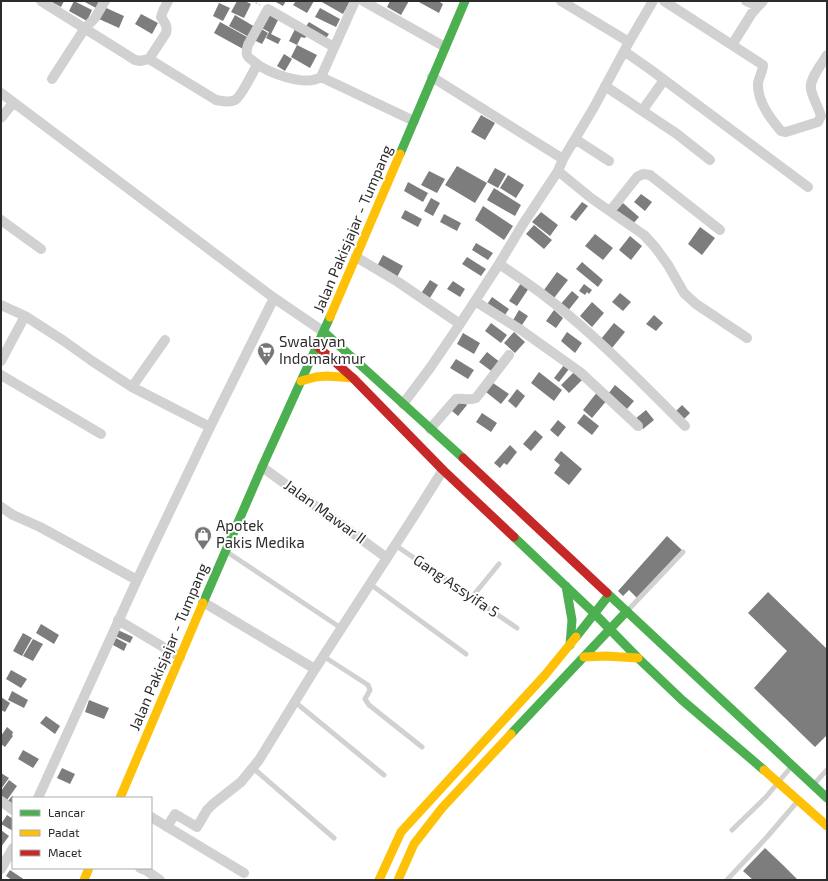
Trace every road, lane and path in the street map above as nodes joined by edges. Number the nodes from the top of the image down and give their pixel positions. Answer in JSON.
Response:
{"nodes":[{"id":1,"x":41,"y":1,"type":"edge"},
{"id":2,"x":105,"y":1,"type":"edge"},
{"id":3,"x":168,"y":1,"type":"edge"},
{"id":4,"x":363,"y":1,"type":"edge"},
{"id":5,"x":465,"y":1,"type":"edge"},
{"id":6,"x":561,"y":1,"type":"edge"},
{"id":7,"x":653,"y":1,"type":"edge"},
{"id":8,"x":664,"y":1,"type":"edge"},
{"id":9,"x":746,"y":1,"type":"edge"},
{"id":10,"x":760,"y":4,"type":"edge"},
{"id":11,"x":85,"y":28,"type":"junction"},
{"id":12,"x":732,"y":45,"type":"junction"},
{"id":13,"x":445,"y":47,"type":"junction"},
{"id":14,"x":626,"y":47,"type":"junction"},
{"id":15,"x":334,"y":48,"type":"junction"},
{"id":16,"x":827,"y":55,"type":"edge"},
{"id":17,"x":149,"y":59,"type":"junction"},
{"id":18,"x":257,"y":65,"type":"junction"},
{"id":19,"x":321,"y":77,"type":"junction"},
{"id":20,"x":432,"y":77,"type":"junction"},
{"id":21,"x":52,"y":79,"type":"dead end"},
{"id":22,"x":664,"y":80,"type":"junction"},
{"id":23,"x":605,"y":86,"type":"junction"},
{"id":24,"x":1,"y":93,"type":"edge"},
{"id":25,"x":13,"y":103,"type":"junction"},
{"id":26,"x":642,"y":111,"type":"junction"},
{"id":27,"x":1,"y":118,"type":"edge"},
{"id":28,"x":414,"y":121,"type":"junction"},
{"id":29,"x":574,"y":139,"type":"junction"},
{"id":30,"x":563,"y":159,"type":"junction"},
{"id":31,"x":710,"y":160,"type":"dead end"},
{"id":32,"x":609,"y":161,"type":"dead end"},
{"id":33,"x":558,"y":171,"type":"junction"},
{"id":34,"x":808,"y":187,"type":"dead end"},
{"id":35,"x":610,"y":211,"type":"junction"},
{"id":36,"x":1,"y":220,"type":"edge"},
{"id":37,"x":720,"y":230,"type":"dead end"},
{"id":38,"x":41,"y":249,"type":"dead end"},
{"id":39,"x":356,"y":257,"type":"junction"},
{"id":40,"x":499,"y":264,"type":"junction"},
{"id":41,"x":274,"y":298,"type":"junction"},
{"id":42,"x":475,"y":301,"type":"junction"},
{"id":43,"x":1,"y":305,"type":"edge"},
{"id":44,"x":25,"y":316,"type":"junction"},
{"id":45,"x":460,"y":324,"type":"junction"},
{"id":46,"x":324,"y":332,"type":"junction"},
{"id":47,"x":747,"y":338,"type":"dead end"},
{"id":48,"x":165,"y":340,"type":"dead end"},
{"id":49,"x":317,"y":346,"type":"junction"},
{"id":50,"x":509,"y":355,"type":"dead end"},
{"id":51,"x":1,"y":361,"type":"edge"},
{"id":52,"x":1,"y":375,"type":"edge"},
{"id":53,"x":353,"y":378,"type":"junction"},
{"id":54,"x":300,"y":381,"type":"junction"},
{"id":55,"x":132,"y":387,"type":"junction"},
{"id":56,"x":404,"y":404,"type":"junction"},
{"id":57,"x":638,"y":426,"type":"dead end"},
{"id":58,"x":685,"y":426,"type":"dead end"},
{"id":59,"x":210,"y":427,"type":"junction"},
{"id":60,"x":430,"y":428,"type":"junction"},
{"id":61,"x":101,"y":434,"type":"dead end"},
{"id":62,"x":262,"y":467,"type":"junction"},
{"id":63,"x":443,"y":470,"type":"junction"},
{"id":64,"x":1,"y":507,"type":"edge"},
{"id":65,"x":395,"y":545,"type":"junction"},
{"id":66,"x":225,"y":551,"type":"junction"},
{"id":67,"x":683,"y":552,"type":"dead end"},
{"id":68,"x":387,"y":558,"type":"junction"},
{"id":69,"x":499,"y":564,"type":"dead end"},
{"id":70,"x":137,"y":580,"type":"junction"},
{"id":71,"x":370,"y":584,"type":"junction"},
{"id":72,"x":566,"y":586,"type":"junction"},
{"id":73,"x":609,"y":595,"type":"junction"},
{"id":74,"x":472,"y":597,"type":"junction"},
{"id":75,"x":203,"y":602,"type":"junction"},
{"id":76,"x":627,"y":612,"type":"junction"},
{"id":77,"x":594,"y":613,"type":"junction"},
{"id":78,"x":118,"y":620,"type":"junction"},
{"id":79,"x":341,"y":628,"type":"junction"},
{"id":80,"x":517,"y":628,"type":"dead end"},
{"id":81,"x":610,"y":630,"type":"junction"},
{"id":82,"x":570,"y":645,"type":"junction"},
{"id":83,"x":466,"y":654,"type":"dead end"},
{"id":84,"x":323,"y":656,"type":"junction"},
{"id":85,"x":180,"y":657,"type":"junction"},
{"id":86,"x":584,"y":658,"type":"junction"},
{"id":87,"x":638,"y":658,"type":"junction"},
{"id":88,"x":315,"y":669,"type":"junction"},
{"id":89,"x":295,"y":702,"type":"junction"},
{"id":90,"x":422,"y":746,"type":"dead end"},
{"id":91,"x":792,"y":765,"type":"junction"},
{"id":92,"x":253,"y":768,"type":"junction"},
{"id":93,"x":827,"y":770,"type":"edge"},
{"id":94,"x":384,"y":775,"type":"dead end"},
{"id":95,"x":778,"y":782,"type":"junction"},
{"id":96,"x":813,"y":784,"type":"junction"},
{"id":97,"x":38,"y":797,"type":"edge"},
{"id":98,"x":120,"y":797,"type":"edge"},
{"id":99,"x":827,"y":798,"type":"edge"},
{"id":100,"x":798,"y":800,"type":"junction"},
{"id":101,"x":1,"y":801,"type":"edge"},
{"id":102,"x":12,"y":809,"type":"edge"},
{"id":103,"x":152,"y":818,"type":"edge"},
{"id":104,"x":827,"y":826,"type":"edge"},
{"id":105,"x":167,"y":827,"type":"junction"},
{"id":106,"x":732,"y":830,"type":"dead end"},
{"id":107,"x":334,"y":838,"type":"dead end"},
{"id":108,"x":12,"y":850,"type":"edge"},
{"id":109,"x":1,"y":869,"type":"edge"},
{"id":110,"x":90,"y":869,"type":"edge"},
{"id":111,"x":142,"y":869,"type":"edge"},
{"id":112,"x":244,"y":873,"type":"dead end"},
{"id":113,"x":84,"y":880,"type":"edge"},
{"id":114,"x":160,"y":880,"type":"edge"},
{"id":115,"x":379,"y":880,"type":"edge"},
{"id":116,"x":398,"y":880,"type":"edge"},
{"id":117,"x":727,"y":880,"type":"edge"}],
"edges":[{"from":1,"to":11,"type":"street"},
{"from":2,"to":11,"type":"street"},
{"from":3,"to":17,"type":"street"},
{"from":4,"to":13,"type":"street"},
{"from":5,"to":13,"type":"main road","name":"Jalan Pakisjajar - Tumpang"},
{"from":6,"to":14,"type":"street"},
{"from":7,"to":14,"type":"street"},
{"from":8,"to":12,"type":"street"},
{"from":9,"to":10,"type":"street"},
{"from":10,"to":12,"type":"street"},
{"from":11,"to":17,"type":"street"},
{"from":11,"to":21,"type":"street"},
{"from":12,"to":16,"type":"street"},
{"from":13,"to":20,"type":"main road","name":"Jalan Pakisjajar - Tumpang"},
{"from":14,"to":22,"type":"street"},
{"from":14,"to":23,"type":"street"},
{"from":15,"to":18,"type":"street"},
{"from":15,"to":19,"type":"street"},
{"from":15,"to":19,"type":"street"},
{"from":17,"to":18,"type":"street"},
{"from":18,"to":19,"type":"street"},
{"from":19,"to":28,"type":"street"},
{"from":20,"to":28,"type":"main road","name":"Jalan Pakisjajar - Tumpang"},
{"from":20,"to":30,"type":"street"},
{"from":22,"to":26,"type":"street"},
{"from":22,"to":34,"type":"street"},
{"from":23,"to":26,"type":"street"},
{"from":23,"to":29,"type":"street"},
{"from":24,"to":25,"type":"street"},
{"from":25,"to":27,"type":"street"},
{"from":25,"to":41,"type":"street"},
{"from":26,"to":31,"type":"street"},
{"from":28,"to":39,"type":"main road","name":"Jalan Pakisjajar - Tumpang"},
{"from":29,"to":30,"type":"street"},
{"from":29,"to":32,"type":"street"},
{"from":30,"to":33,"type":"street"},
{"from":33,"to":35,"type":"street"},
{"from":33,"to":40,"type":"street"},
{"from":35,"to":37,"type":"street"},
{"from":35,"to":47,"type":"street"},
{"from":36,"to":38,"type":"street"},
{"from":39,"to":45,"type":"street"},
{"from":39,"to":46,"type":"main road","name":"Jalan Pakisjajar - Tumpang"},
{"from":40,"to":42,"type":"street"},
{"from":40,"to":58,"type":"street"},
{"from":41,"to":46,"type":"street"},
{"from":41,"to":59,"type":"street"},
{"from":42,"to":45,"type":"street"},
{"from":42,"to":57,"type":"street"},
{"from":43,"to":44,"type":"street"},
{"from":44,"to":51,"type":"street"},
{"from":44,"to":55,"type":"street"},
{"from":45,"to":56,"type":"street"},
{"from":46,"to":49,"type":"main road","name":"Jalan Pakisjajar - Tumpang"},
{"from":46,"to":56,"type":"main road"},
{"from":48,"to":55,"type":"street"},
{"from":49,"to":53,"type":"main road"},
{"from":49,"to":54,"type":"main road","name":"Jalan Pakisjajar - Tumpang"},
{"from":50,"to":60,"type":"street"},
{"from":52,"to":61,"type":"street"},
{"from":53,"to":54,"type":"main road"},
{"from":53,"to":63,"type":"main road"},
{"from":54,"to":62,"type":"main road","name":"Jalan Pakisjajar - Tumpang"},
{"from":55,"to":59,"type":"street"},
{"from":56,"to":60,"type":"main road"},
{"from":59,"to":70,"type":"street"},
{"from":60,"to":73,"type":"main road"},
{"from":62,"to":66,"type":"main road","name":"Jalan Pakisjajar - Tumpang"},
{"from":62,"to":68,"type":"street","name":"Jalan Mawar II"},
{"from":63,"to":65,"type":"street"},
{"from":63,"to":72,"type":"main road"},
{"from":64,"to":70,"type":"street"},
{"from":65,"to":68,"type":"street"},
{"from":65,"to":74,"type":"lane","name":"Gang Assyifa 5"},
{"from":66,"to":75,"type":"main road","name":"Jalan Pakisjajar - Tumpang"},
{"from":66,"to":79,"type":"lane"},
{"from":67,"to":76,"type":"lane"},
{"from":68,"to":71,"type":"street"},
{"from":69,"to":74,"type":"lane"},
{"from":70,"to":78,"type":"street"},
{"from":71,"to":79,"type":"street"},
{"from":71,"to":83,"type":"lane"},
{"from":72,"to":77,"type":"main road"},
{"from":72,"to":82,"type":"main road"},
{"from":73,"to":76,"type":"main road"},
{"from":73,"to":77,"type":"main road"},
{"from":74,"to":80,"type":"lane","name":"Gang Assyifa 5"},
{"from":75,"to":85,"type":"main road","name":"Jalan Pakisjajar - Tumpang"},
{"from":75,"to":88,"type":"street"},
{"from":76,"to":81,"type":"main road"},
{"from":76,"to":91,"type":"main road"},
{"from":77,"to":81,"type":"main road"},
{"from":77,"to":82,"type":"main road"},
{"from":78,"to":85,"type":"street"},
{"from":78,"to":97,"type":"street"},
{"from":79,"to":84,"type":"street"},
{"from":81,"to":86,"type":"main road"},
{"from":81,"to":87,"type":"main road"},
{"from":82,"to":115,"type":"main road"},
{"from":84,"to":88,"type":"street"},
{"from":84,"to":90,"type":"lane"},
{"from":85,"to":98,"type":"main road","name":"Jalan Pakisjajar - Tumpang"},
{"from":86,"to":87,"type":"main road"},
{"from":86,"to":116,"type":"main road"},
{"from":87,"to":95,"type":"main road"},
{"from":88,"to":89,"type":"street"},
{"from":89,"to":92,"type":"street"},
{"from":89,"to":94,"type":"lane"},
{"from":91,"to":95,"type":"lane"},
{"from":91,"to":96,"type":"main road"},
{"from":92,"to":105,"type":"street"},
{"from":92,"to":107,"type":"lane"},
{"from":93,"to":96,"type":"lane"},
{"from":95,"to":100,"type":"main road"},
{"from":95,"to":106,"type":"lane"},
{"from":96,"to":99,"type":"main road"},
{"from":100,"to":104,"type":"main road"},
{"from":100,"to":117,"type":"lane"},
{"from":101,"to":102,"type":"street"},
{"from":103,"to":105,"type":"street"},
{"from":105,"to":112,"type":"street"},
{"from":108,"to":109,"type":"street"},
{"from":110,"to":113,"type":"main road"},
{"from":111,"to":114,"type":"street"}]}
